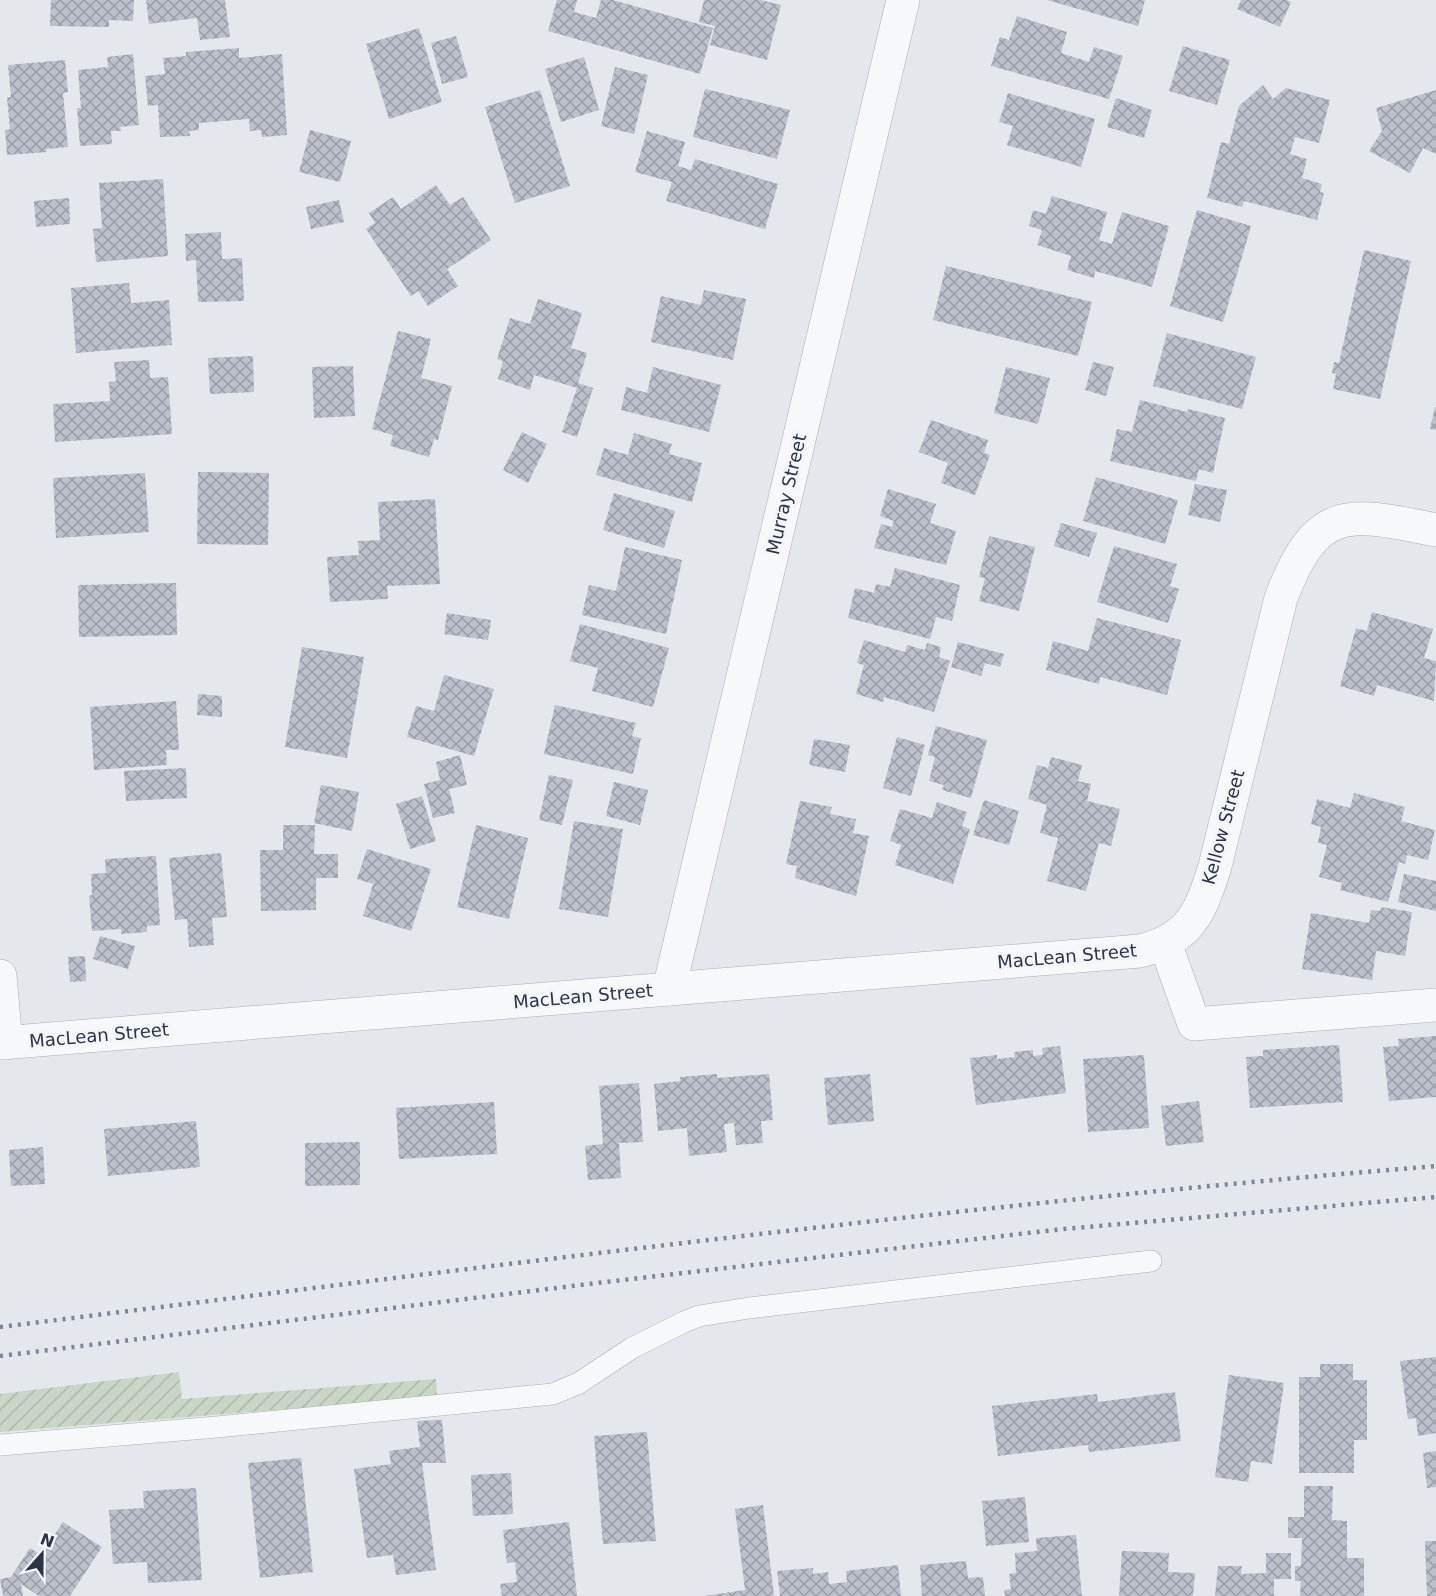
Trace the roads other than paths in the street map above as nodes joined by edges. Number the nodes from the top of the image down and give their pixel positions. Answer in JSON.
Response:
{"nodes":[{"id":1,"x":903,"y":0,"type":"edge"},
{"id":2,"x":1436,"y":530,"type":"edge"},
{"id":3,"x":1165,"y":944,"type":"junction"},
{"id":4,"x":0,"y":976,"type":"edge"},
{"id":5,"x":669,"y":989,"type":"junction"},
{"id":6,"x":1436,"y":1005,"type":"edge"},
{"id":7,"x":3,"y":1043,"type":"edge"},
{"id":8,"x":1151,"y":1261,"type":"dead end"},
{"id":9,"x":0,"y":1445,"type":"edge"}],
"edges":[{"from":1,"to":5,"type":"street","name":"Murray Street"},
{"from":2,"to":3,"type":"street","name":"Kellow Street"},
{"from":3,"to":5,"type":"street","name":"MacLean Street"},
{"from":3,"to":6,"type":"street"},
{"from":4,"to":7,"type":"street"},
{"from":5,"to":7,"type":"street","name":"MacLean Street"},
{"from":8,"to":9,"type":"lane"}]}
